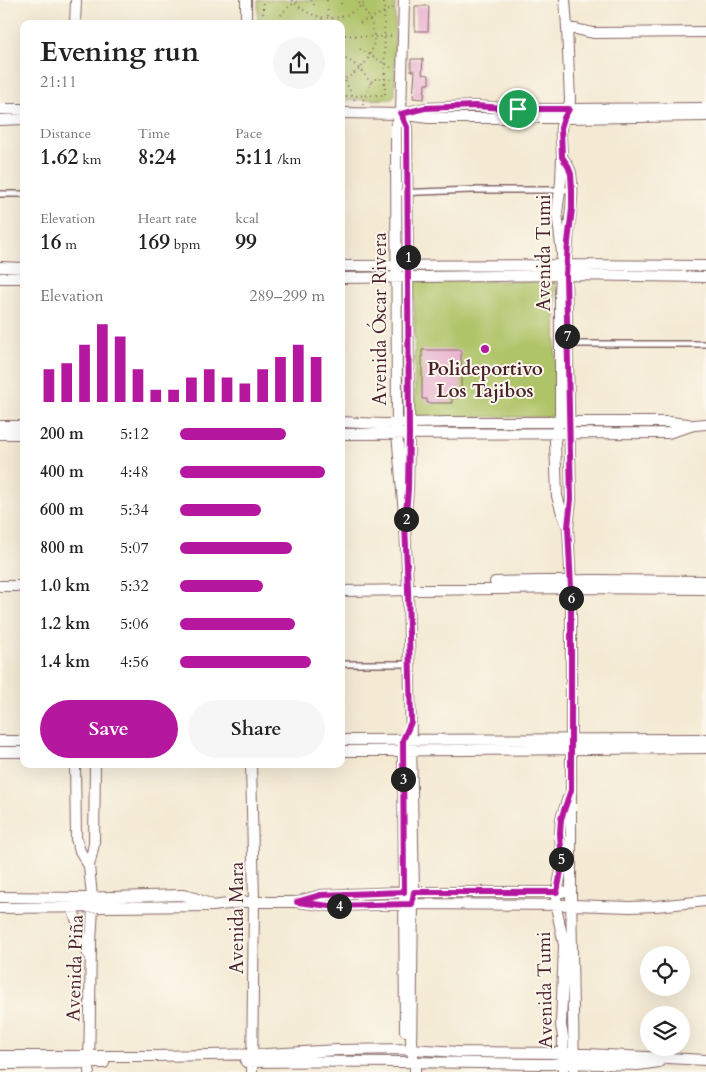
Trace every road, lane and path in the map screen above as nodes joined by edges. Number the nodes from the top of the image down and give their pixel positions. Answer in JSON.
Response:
{"nodes":[{"id":1,"x":76,"y":0,"type":"edge"},
{"id":2,"x":246,"y":0,"type":"edge"},
{"id":3,"x":263,"y":0,"type":"edge"},
{"id":4,"x":292,"y":0,"type":"edge"},
{"id":5,"x":299,"y":0,"type":"edge"},
{"id":6,"x":311,"y":0,"type":"edge"},
{"id":7,"x":327,"y":0,"type":"edge"},
{"id":8,"x":343,"y":0,"type":"edge"},
{"id":9,"x":356,"y":0,"type":"edge"},
{"id":10,"x":367,"y":0,"type":"edge"},
{"id":11,"x":384,"y":0,"type":"edge"},
{"id":12,"x":565,"y":0,"type":"edge"},
{"id":13,"x":294,"y":3,"type":"junction"},
{"id":14,"x":404,"y":3,"type":"edge"},
{"id":15,"x":341,"y":4,"type":"dead end"},
{"id":16,"x":314,"y":5,"type":"dead end"},
{"id":17,"x":361,"y":5,"type":"junction"},
{"id":18,"x":384,"y":12,"type":"junction"},
{"id":19,"x":281,"y":15,"type":"dead end"},
{"id":20,"x":328,"y":17,"type":"junction"},
{"id":21,"x":370,"y":18,"type":"junction"},
{"id":22,"x":75,"y":20,"type":"edge"},
{"id":23,"x":246,"y":20,"type":"edge"},
{"id":24,"x":263,"y":20,"type":"edge"},
{"id":25,"x":318,"y":20,"type":"edge"},
{"id":26,"x":336,"y":20,"type":"edge"},
{"id":27,"x":360,"y":22,"type":"dead end"},
{"id":28,"x":567,"y":27,"type":"junction"},
{"id":29,"x":706,"y":32,"type":"edge"},
{"id":30,"x":345,"y":35,"type":"edge"},
{"id":31,"x":374,"y":37,"type":"junction"},
{"id":32,"x":384,"y":37,"type":"junction"},
{"id":33,"x":403,"y":37,"type":"junction"},
{"id":34,"x":360,"y":49,"type":"dead end"},
{"id":35,"x":370,"y":55,"type":"junction"},
{"id":36,"x":345,"y":59,"type":"edge"},
{"id":37,"x":384,"y":63,"type":"junction"},
{"id":38,"x":360,"y":69,"type":"junction"},
{"id":39,"x":402,"y":78,"type":"junction"},
{"id":40,"x":345,"y":79,"type":"joint"},
{"id":41,"x":385,"y":79,"type":"junction"},
{"id":42,"x":371,"y":84,"type":"junction"},
{"id":43,"x":365,"y":95,"type":"junction"},
{"id":44,"x":345,"y":96,"type":"edge"},
{"id":45,"x":352,"y":96,"type":"junction"},
{"id":46,"x":20,"y":108,"type":"edge"},
{"id":47,"x":706,"y":108,"type":"edge"},
{"id":48,"x":0,"y":109,"type":"edge"},
{"id":49,"x":345,"y":113,"type":"edge"},
{"id":50,"x":362,"y":113,"type":"junction"},
{"id":51,"x":401,"y":114,"type":"junction"},
{"id":52,"x":566,"y":114,"type":"junction"},
{"id":53,"x":706,"y":116,"type":"edge"},
{"id":54,"x":20,"y":119,"type":"edge"},
{"id":55,"x":0,"y":120,"type":"edge"},
{"id":56,"x":562,"y":157,"type":"junction"},
{"id":57,"x":560,"y":189,"type":"junction"},
{"id":58,"x":572,"y":190,"type":"junction"},
{"id":59,"x":396,"y":193,"type":"junction"},
{"id":60,"x":407,"y":193,"type":"junction"},
{"id":61,"x":0,"y":194,"type":"edge"},
{"id":62,"x":20,"y":194,"type":"edge"},
{"id":63,"x":408,"y":265,"type":"junction"},
{"id":64,"x":345,"y":266,"type":"edge"},
{"id":65,"x":396,"y":266,"type":"junction"},
{"id":66,"x":706,"y":266,"type":"edge"},
{"id":67,"x":0,"y":268,"type":"edge"},
{"id":68,"x":20,"y":268,"type":"edge"},
{"id":69,"x":563,"y":270,"type":"junction"},
{"id":70,"x":706,"y":277,"type":"edge"},
{"id":71,"x":0,"y":278,"type":"edge"},
{"id":72,"x":20,"y":278,"type":"edge"},
{"id":73,"x":345,"y":278,"type":"edge"},
{"id":74,"x":396,"y":278,"type":"junction"},
{"id":75,"x":408,"y":278,"type":"junction"},
{"id":76,"x":564,"y":344,"type":"junction"},
{"id":77,"x":706,"y":344,"type":"edge"},
{"id":78,"x":345,"y":422,"type":"edge"},
{"id":79,"x":559,"y":422,"type":"junction"},
{"id":80,"x":570,"y":422,"type":"junction"},
{"id":81,"x":706,"y":424,"type":"edge"},
{"id":82,"x":694,"y":425,"type":"junction"},
{"id":83,"x":0,"y":426,"type":"edge"},
{"id":84,"x":20,"y":426,"type":"edge"},
{"id":85,"x":397,"y":428,"type":"junction"},
{"id":86,"x":409,"y":429,"type":"junction"},
{"id":87,"x":556,"y":433,"type":"junction"},
{"id":88,"x":570,"y":433,"type":"junction"},
{"id":89,"x":0,"y":434,"type":"edge"},
{"id":90,"x":20,"y":434,"type":"edge"},
{"id":91,"x":345,"y":434,"type":"edge"},
{"id":92,"x":405,"y":525,"type":"junction"},
{"id":93,"x":568,"y":527,"type":"junction"},
{"id":94,"x":706,"y":581,"type":"edge"},
{"id":95,"x":571,"y":584,"type":"junction"},
{"id":96,"x":0,"y":586,"type":"edge"},
{"id":97,"x":20,"y":586,"type":"edge"},
{"id":98,"x":408,"y":586,"type":"junction"},
{"id":99,"x":706,"y":589,"type":"edge"},
{"id":100,"x":345,"y":591,"type":"edge"},
{"id":101,"x":345,"y":664,"type":"edge"},
{"id":102,"x":410,"y":664,"type":"junction"},
{"id":103,"x":706,"y":739,"type":"edge"},
{"id":104,"x":345,"y":740,"type":"edge"},
{"id":105,"x":0,"y":741,"type":"edge"},
{"id":106,"x":20,"y":741,"type":"edge"},
{"id":107,"x":571,"y":744,"type":"junction"},
{"id":108,"x":407,"y":745,"type":"junction"},
{"id":109,"x":706,"y":748,"type":"edge"},
{"id":110,"x":345,"y":751,"type":"edge"},
{"id":111,"x":0,"y":752,"type":"edge"},
{"id":112,"x":20,"y":752,"type":"edge"},
{"id":113,"x":75,"y":768,"type":"edge"},
{"id":114,"x":94,"y":768,"type":"edge"},
{"id":115,"x":251,"y":768,"type":"edge"},
{"id":116,"x":571,"y":790,"type":"junction"},
{"id":117,"x":89,"y":866,"type":"junction"},
{"id":118,"x":409,"y":892,"type":"junction"},
{"id":119,"x":557,"y":892,"type":"junction"},
{"id":120,"x":571,"y":893,"type":"junction"},
{"id":121,"x":0,"y":897,"type":"edge"},
{"id":122,"x":706,"y":901,"type":"edge"},
{"id":123,"x":254,"y":902,"type":"junction"},
{"id":124,"x":297,"y":902,"type":"junction"},
{"id":125,"x":93,"y":903,"type":"junction"},
{"id":126,"x":408,"y":904,"type":"junction"},
{"id":127,"x":557,"y":904,"type":"junction"},
{"id":128,"x":572,"y":904,"type":"junction"},
{"id":129,"x":72,"y":907,"type":"junction"},
{"id":130,"x":0,"y":908,"type":"edge"},
{"id":131,"x":90,"y":960,"type":"junction"},
{"id":132,"x":408,"y":1050,"type":"junction"},
{"id":133,"x":0,"y":1056,"type":"edge"},
{"id":134,"x":706,"y":1060,"type":"edge"},
{"id":135,"x":252,"y":1063,"type":"edge"},
{"id":136,"x":563,"y":1063,"type":"edge"},
{"id":137,"x":574,"y":1063,"type":"edge"},
{"id":138,"x":0,"y":1064,"type":"edge"},
{"id":139,"x":89,"y":1064,"type":"edge"},
{"id":140,"x":411,"y":1067,"type":"edge"}],
"edges":[{"from":1,"to":22,"type":"street"},
{"from":2,"to":23,"type":"street"},
{"from":3,"to":24,"type":"path"},
{"from":4,"to":13,"type":"path"},
{"from":5,"to":13,"type":"path"},
{"from":6,"to":16,"type":"path"},
{"from":7,"to":20,"type":"path"},
{"from":8,"to":15,"type":"path"},
{"from":9,"to":17,"type":"path"},
{"from":10,"to":17,"type":"path"},
{"from":11,"to":18,"type":"path"},
{"from":12,"to":28,"type":"street","name":"Avenida Tumi"},
{"from":13,"to":19,"type":"path"},
{"from":13,"to":20,"type":"path"},
{"from":14,"to":18,"type":"path"},
{"from":14,"to":33,"type":"street","name":"Avenida Óscar Rivera"},
{"from":17,"to":20,"type":"path"},
{"from":17,"to":21,"type":"path"},
{"from":18,"to":21,"type":"path"},
{"from":18,"to":32,"type":"path"},
{"from":20,"to":25,"type":"path"},
{"from":20,"to":26,"type":"path"},
{"from":21,"to":27,"type":"path"},
{"from":21,"to":31,"type":"path"},
{"from":28,"to":29,"type":"street"},
{"from":28,"to":52,"type":"street","name":"Avenida Tumi"},
{"from":30,"to":31,"type":"path"},
{"from":31,"to":32,"type":"path"},
{"from":31,"to":35,"type":"path"},
{"from":32,"to":33,"type":"path"},
{"from":32,"to":37,"type":"path"},
{"from":33,"to":39,"type":"street","name":"Avenida Óscar Rivera"},
{"from":34,"to":35,"type":"path"},
{"from":35,"to":37,"type":"path"},
{"from":35,"to":38,"type":"path"},
{"from":36,"to":38,"type":"path"},
{"from":37,"to":39,"type":"path"},
{"from":37,"to":41,"type":"path"},
{"from":38,"to":40,"type":"path"},
{"from":38,"to":42,"type":"path"},
{"from":39,"to":41,"type":"path"},
{"from":39,"to":51,"type":"street","name":"Avenida Óscar Rivera"},
{"from":40,"to":45,"type":"path"},
{"from":41,"to":42,"type":"path"},
{"from":41,"to":43,"type":"path"},
{"from":42,"to":43,"type":"path"},
{"from":43,"to":45,"type":"path"},
{"from":43,"to":50,"type":"path"},
{"from":44,"to":45,"type":"path"},
{"from":45,"to":50,"type":"path"},
{"from":46,"to":48,"type":"street"},
{"from":47,"to":52,"type":"street"},
{"from":49,"to":50,"type":"street"},
{"from":50,"to":51,"type":"street"},
{"from":51,"to":52,"type":"street"},
{"from":51,"to":59,"type":"street","name":"Avenida Óscar Rivera"},
{"from":51,"to":60,"type":"street","name":"Avenida Óscar Rivera"},
{"from":52,"to":53,"type":"street"},
{"from":52,"to":56,"type":"street","name":"Avenida Tumi"},
{"from":54,"to":55,"type":"street"},
{"from":56,"to":57,"type":"street","name":"Avenida Tumi"},
{"from":56,"to":58,"type":"street","name":"Avenida Tumi"},
{"from":57,"to":58,"type":"lane"},
{"from":57,"to":60,"type":"lane"},
{"from":57,"to":69,"type":"street","name":"Avenida Tumi"},
{"from":58,"to":69,"type":"street","name":"Avenida Tumi"},
{"from":59,"to":60,"type":"lane"},
{"from":59,"to":65,"type":"street","name":"Avenida Óscar Rivera"},
{"from":60,"to":63,"type":"street","name":"Avenida Óscar Rivera"},
{"from":61,"to":62,"type":"lane"},
{"from":63,"to":65,"type":"street"},
{"from":63,"to":69,"type":"street"},
{"from":63,"to":75,"type":"street","name":"Avenida Óscar Rivera"},
{"from":64,"to":65,"type":"street"},
{"from":65,"to":74,"type":"street","name":"Avenida Óscar Rivera"},
{"from":66,"to":69,"type":"street"},
{"from":67,"to":68,"type":"street"},
{"from":69,"to":70,"type":"street"},
{"from":69,"to":75,"type":"street"},
{"from":69,"to":76,"type":"street","name":"Avenida Tumi"},
{"from":71,"to":72,"type":"street"},
{"from":73,"to":74,"type":"street"},
{"from":74,"to":75,"type":"street"},
{"from":74,"to":85,"type":"street","name":"Avenida Óscar Rivera"},
{"from":75,"to":86,"type":"street","name":"Avenida Óscar Rivera"},
{"from":76,"to":77,"type":"lane"},
{"from":76,"to":79,"type":"street","name":"Avenida Tumi"},
{"from":76,"to":80,"type":"street","name":"Avenida Tumi"},
{"from":78,"to":85,"type":"street"},
{"from":79,"to":80,"type":"street"},
{"from":79,"to":86,"type":"street"},
{"from":79,"to":87,"type":"street","name":"Avenida Tumi"},
{"from":80,"to":82,"type":"street"},
{"from":80,"to":88,"type":"street","name":"Avenida Tumi"},
{"from":81,"to":82,"type":"street"},
{"from":82,"to":88,"type":"street"},
{"from":83,"to":84,"type":"street"},
{"from":85,"to":86,"type":"street"},
{"from":85,"to":91,"type":"street"},
{"from":85,"to":92,"type":"street","name":"Avenida Óscar Rivera"},
{"from":86,"to":87,"type":"street"},
{"from":86,"to":92,"type":"street","name":"Avenida Óscar Rivera"},
{"from":87,"to":88,"type":"street"},
{"from":87,"to":93,"type":"street","name":"Avenida Tumi"},
{"from":88,"to":93,"type":"street","name":"Avenida Tumi"},
{"from":89,"to":90,"type":"street"},
{"from":92,"to":98,"type":"street","name":"Avenida Óscar Rivera"},
{"from":93,"to":95,"type":"street","name":"Avenida Tumi"},
{"from":94,"to":95,"type":"street"},
{"from":95,"to":98,"type":"street"},
{"from":95,"to":99,"type":"street"},
{"from":95,"to":107,"type":"street","name":"Avenida Tumi"},
{"from":96,"to":97,"type":"street"},
{"from":98,"to":100,"type":"street"},
{"from":98,"to":102,"type":"street","name":"Avenida Óscar Rivera"},
{"from":101,"to":102,"type":"lane"},
{"from":102,"to":108,"type":"street","name":"Avenida Óscar Rivera"},
{"from":103,"to":107,"type":"street"},
{"from":104,"to":108,"type":"street"},
{"from":105,"to":106,"type":"street"},
{"from":107,"to":108,"type":"street"},
{"from":107,"to":109,"type":"street"},
{"from":107,"to":116,"type":"street","name":"Avenida Tumi"},
{"from":108,"to":110,"type":"street"},
{"from":108,"to":118,"type":"street","name":"Avenida Óscar Rivera"},
{"from":111,"to":112,"type":"street"},
{"from":113,"to":117,"type":"street","name":"Avenida Piña"},
{"from":114,"to":117,"type":"street","name":"Avenida Piña"},
{"from":115,"to":123,"type":"street","name":"Avenida Mara"},
{"from":116,"to":119,"type":"street","name":"Avenida Tumi"},
{"from":116,"to":120,"type":"street","name":"Avenida Tumi"},
{"from":117,"to":125,"type":"street","name":"Avenida Piña"},
{"from":118,"to":119,"type":"street"},
{"from":118,"to":124,"type":"street"},
{"from":118,"to":126,"type":"street","name":"Avenida Óscar Rivera"},
{"from":119,"to":120,"type":"street"},
{"from":119,"to":127,"type":"street","name":"Avenida Tumi"},
{"from":120,"to":128,"type":"street","name":"Avenida Tumi"},
{"from":121,"to":125,"type":"street"},
{"from":122,"to":128,"type":"street"},
{"from":123,"to":124,"type":"street"},
{"from":123,"to":125,"type":"street"},
{"from":123,"to":135,"type":"street","name":"Avenida Mara"},
{"from":124,"to":126,"type":"street"},
{"from":125,"to":129,"type":"street"},
{"from":125,"to":131,"type":"street","name":"Avenida Piña"},
{"from":126,"to":127,"type":"street"},
{"from":126,"to":132,"type":"street","name":"Avenida Óscar Rivera"},
{"from":127,"to":128,"type":"street"},
{"from":127,"to":136,"type":"street","name":"Avenida Tumi"},
{"from":128,"to":137,"type":"street","name":"Avenida Tumi"},
{"from":129,"to":130,"type":"street"},
{"from":129,"to":131,"type":"street"},
{"from":131,"to":139,"type":"street","name":"Avenida Piña"},
{"from":132,"to":135,"type":"street"},
{"from":132,"to":136,"type":"street"},
{"from":132,"to":140,"type":"street","name":"Avenida Óscar Rivera"},
{"from":133,"to":139,"type":"street"},
{"from":134,"to":137,"type":"street"},
{"from":135,"to":139,"type":"street"},
{"from":135,"to":140,"type":"street"},
{"from":136,"to":137,"type":"street"},
{"from":136,"to":140,"type":"street"},
{"from":138,"to":139,"type":"street"}]}
